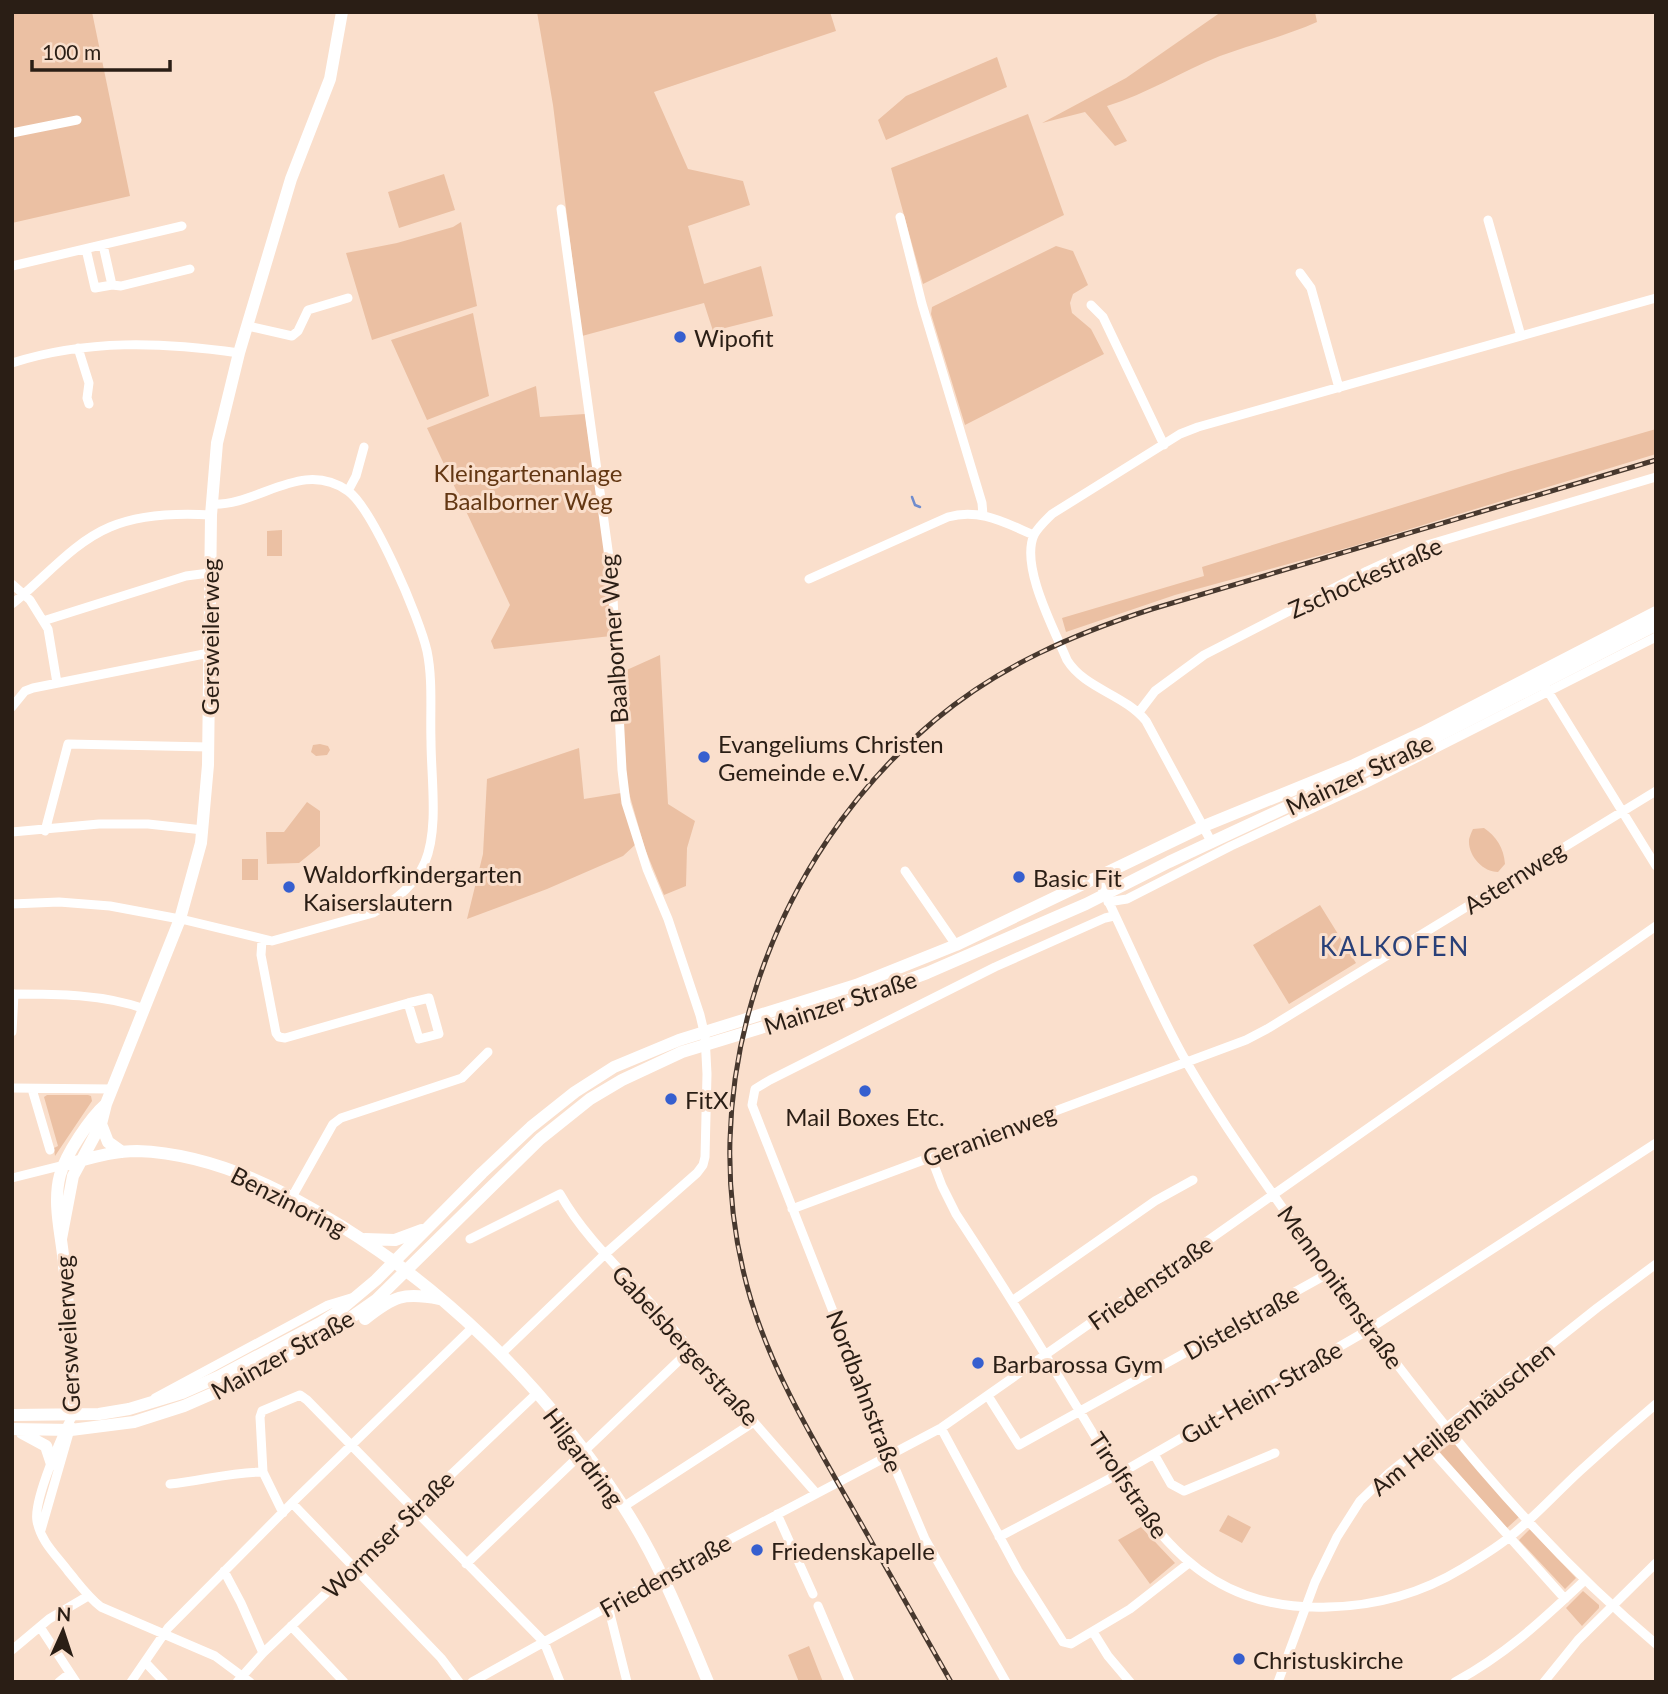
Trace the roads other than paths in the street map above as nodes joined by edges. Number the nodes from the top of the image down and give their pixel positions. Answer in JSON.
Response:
{"nodes":[{"id":1,"x":342,"y":12,"type":"edge"},
{"id":2,"x":77,"y":120,"type":"dead end"},
{"id":3,"x":12,"y":133,"type":"edge"},
{"id":4,"x":561,"y":209,"type":"dead end"},
{"id":5,"x":900,"y":217,"type":"dead end"},
{"id":6,"x":1488,"y":220,"type":"dead end"},
{"id":7,"x":182,"y":226,"type":"dead end"},
{"id":8,"x":103,"y":245,"type":"junction"},
{"id":9,"x":86,"y":249,"type":"junction"},
{"id":10,"x":12,"y":266,"type":"edge"},
{"id":11,"x":190,"y":269,"type":"dead end"},
{"id":12,"x":1300,"y":273,"type":"dead end"},
{"id":13,"x":112,"y":285,"type":"junction"},
{"id":14,"x":348,"y":298,"type":"dead end"},
{"id":15,"x":1656,"y":298,"type":"edge"},
{"id":16,"x":1091,"y":305,"type":"dead end"},
{"id":17,"x":248,"y":326,"type":"junction"},
{"id":18,"x":1521,"y":336,"type":"junction"},
{"id":19,"x":78,"y":348,"type":"junction"},
{"id":20,"x":239,"y":352,"type":"junction"},
{"id":21,"x":12,"y":363,"type":"edge"},
{"id":22,"x":1339,"y":388,"type":"junction"},
{"id":23,"x":89,"y":404,"type":"dead end"},
{"id":24,"x":1164,"y":444,"type":"junction"},
{"id":25,"x":364,"y":447,"type":"dead end"},
{"id":26,"x":1656,"y":477,"type":"edge"},
{"id":27,"x":348,"y":491,"type":"junction"},
{"id":28,"x":211,"y":509,"type":"junction"},
{"id":29,"x":983,"y":515,"type":"junction"},
{"id":30,"x":1034,"y":535,"type":"junction"},
{"id":31,"x":209,"y":573,"type":"junction"},
{"id":32,"x":808,"y":579,"type":"dead end"},
{"id":33,"x":12,"y":584,"type":"edge"},
{"id":34,"x":23,"y":595,"type":"junction"},
{"id":35,"x":12,"y":604,"type":"edge"},
{"id":36,"x":1656,"y":612,"type":"edge"},
{"id":37,"x":43,"y":621,"type":"junction"},
{"id":38,"x":1656,"y":625,"type":"edge"},
{"id":39,"x":1656,"y":636,"type":"edge"},
{"id":40,"x":209,"y":653,"type":"junction"},
{"id":41,"x":57,"y":683,"type":"junction"},
{"id":42,"x":1546,"y":688,"type":"junction"},
{"id":43,"x":12,"y":707,"type":"edge"},
{"id":44,"x":1139,"y":712,"type":"junction"},
{"id":45,"x":209,"y":747,"type":"junction"},
{"id":46,"x":1656,"y":791,"type":"edge"},
{"id":47,"x":1621,"y":811,"type":"junction"},
{"id":48,"x":1204,"y":826,"type":"junction"},
{"id":49,"x":203,"y":830,"type":"junction"},
{"id":50,"x":45,"y":831,"type":"junction"},
{"id":51,"x":12,"y":832,"type":"edge"},
{"id":52,"x":1212,"y":843,"type":"junction"},
{"id":53,"x":1656,"y":866,"type":"edge"},
{"id":54,"x":905,"y":870,"type":"dead end"},
{"id":55,"x":1097,"y":878,"type":"junction"},
{"id":56,"x":1107,"y":899,"type":"junction"},
{"id":57,"x":12,"y":904,"type":"edge"},
{"id":58,"x":1114,"y":916,"type":"junction"},
{"id":59,"x":180,"y":919,"type":"junction"},
{"id":60,"x":1656,"y":926,"type":"edge"},
{"id":61,"x":262,"y":940,"type":"junction"},
{"id":62,"x":956,"y":945,"type":"junction"},
{"id":63,"x":13,"y":994,"type":"edge"},
{"id":64,"x":408,"y":1003,"type":"junction"},
{"id":65,"x":145,"y":1009,"type":"junction"},
{"id":66,"x":12,"y":1032,"type":"edge"},
{"id":67,"x":488,"y":1052,"type":"dead end"},
{"id":68,"x":1186,"y":1062,"type":"junction"},
{"id":69,"x":12,"y":1088,"type":"edge"},
{"id":70,"x":32,"y":1088,"type":"junction"},
{"id":71,"x":112,"y":1089,"type":"junction"},
{"id":72,"x":755,"y":1089,"type":"joint"},
{"id":73,"x":106,"y":1104,"type":"junction"},
{"id":74,"x":102,"y":1124,"type":"junction"},
{"id":75,"x":1656,"y":1143,"type":"edge"},
{"id":76,"x":50,"y":1150,"type":"dead end"},
{"id":77,"x":122,"y":1152,"type":"junction"},
{"id":78,"x":931,"y":1157,"type":"junction"},
{"id":79,"x":82,"y":1160,"type":"junction"},
{"id":80,"x":64,"y":1165,"type":"junction"},
{"id":81,"x":12,"y":1178,"type":"edge"},
{"id":82,"x":1193,"y":1180,"type":"dead end"},
{"id":83,"x":1273,"y":1195,"type":"junction"},
{"id":84,"x":292,"y":1197,"type":"junction"},
{"id":85,"x":792,"y":1209,"type":"junction"},
{"id":86,"x":428,"y":1227,"type":"junction"},
{"id":87,"x":61,"y":1239,"type":"junction"},
{"id":88,"x":362,"y":1239,"type":"junction"},
{"id":89,"x":470,"y":1239,"type":"dead end"},
{"id":90,"x":605,"y":1254,"type":"junction"},
{"id":91,"x":395,"y":1261,"type":"junction"},
{"id":92,"x":1656,"y":1264,"type":"edge"},
{"id":93,"x":408,"y":1270,"type":"junction"},
{"id":94,"x":1329,"y":1273,"type":"junction"},
{"id":95,"x":444,"y":1300,"type":"junction"},
{"id":96,"x":1012,"y":1301,"type":"junction"},
{"id":97,"x":473,"y":1327,"type":"junction"},
{"id":98,"x":1368,"y":1329,"type":"junction"},
{"id":99,"x":326,"y":1335,"type":"junction"},
{"id":100,"x":691,"y":1349,"type":"junction"},
{"id":101,"x":500,"y":1355,"type":"junction"},
{"id":102,"x":1046,"y":1355,"type":"junction"},
{"id":103,"x":536,"y":1394,"type":"junction"},
{"id":104,"x":988,"y":1396,"type":"junction"},
{"id":105,"x":1656,"y":1404,"type":"edge"},
{"id":106,"x":1080,"y":1410,"type":"junction"},
{"id":107,"x":12,"y":1415,"type":"edge"},
{"id":108,"x":73,"y":1415,"type":"junction"},
{"id":109,"x":754,"y":1422,"type":"junction"},
{"id":110,"x":941,"y":1427,"type":"junction"},
{"id":111,"x":1446,"y":1428,"type":"junction"},
{"id":112,"x":12,"y":1429,"type":"edge"},
{"id":113,"x":67,"y":1430,"type":"junction"},
{"id":114,"x":1426,"y":1444,"type":"junction"},
{"id":115,"x":351,"y":1446,"type":"junction"},
{"id":116,"x":584,"y":1451,"type":"junction"},
{"id":117,"x":1275,"y":1453,"type":"dead end"},
{"id":118,"x":889,"y":1454,"type":"junction"},
{"id":119,"x":1154,"y":1454,"type":"junction"},
{"id":120,"x":52,"y":1464,"type":"junction"},
{"id":121,"x":263,"y":1472,"type":"junction"},
{"id":122,"x":1119,"y":1474,"type":"junction"},
{"id":123,"x":170,"y":1484,"type":"dead end"},
{"id":124,"x":816,"y":1493,"type":"junction"},
{"id":125,"x":292,"y":1503,"type":"junction"},
{"id":126,"x":623,"y":1507,"type":"junction"},
{"id":127,"x":413,"y":1509,"type":"junction"},
{"id":128,"x":283,"y":1513,"type":"junction"},
{"id":129,"x":777,"y":1514,"type":"junction"},
{"id":130,"x":1527,"y":1521,"type":"junction"},
{"id":131,"x":41,"y":1532,"type":"junction"},
{"id":132,"x":999,"y":1537,"type":"junction"},
{"id":133,"x":1509,"y":1537,"type":"junction"},
{"id":134,"x":1189,"y":1563,"type":"junction"},
{"id":135,"x":1656,"y":1563,"type":"edge"},
{"id":136,"x":466,"y":1564,"type":"junction"},
{"id":137,"x":354,"y":1566,"type":"junction"},
{"id":138,"x":224,"y":1571,"type":"junction"},
{"id":139,"x":663,"y":1576,"type":"junction"},
{"id":140,"x":1585,"y":1580,"type":"junction"},
{"id":141,"x":813,"y":1594,"type":"dead end"},
{"id":142,"x":88,"y":1596,"type":"junction"},
{"id":143,"x":1565,"y":1599,"type":"junction"},
{"id":144,"x":608,"y":1606,"type":"junction"},
{"id":145,"x":818,"y":1606,"type":"dead end"},
{"id":146,"x":1611,"y":1606,"type":"junction"},
{"id":147,"x":1306,"y":1608,"type":"junction"},
{"id":148,"x":291,"y":1626,"type":"junction"},
{"id":149,"x":40,"y":1628,"type":"junction"},
{"id":150,"x":1093,"y":1632,"type":"junction"},
{"id":151,"x":163,"y":1633,"type":"junction"},
{"id":152,"x":544,"y":1643,"type":"junction"},
{"id":153,"x":1656,"y":1644,"type":"edge"},
{"id":154,"x":12,"y":1650,"type":"edge"},
{"id":155,"x":263,"y":1653,"type":"junction"},
{"id":156,"x":146,"y":1663,"type":"junction"},
{"id":157,"x":73,"y":1677,"type":"edge"},
{"id":158,"x":243,"y":1680,"type":"edge"},
{"id":159,"x":59,"y":1682,"type":"edge"},
{"id":160,"x":131,"y":1682,"type":"edge"},
{"id":161,"x":164,"y":1682,"type":"edge"},
{"id":162,"x":344,"y":1682,"type":"edge"},
{"id":163,"x":459,"y":1682,"type":"edge"},
{"id":164,"x":472,"y":1682,"type":"edge"},
{"id":165,"x":560,"y":1682,"type":"edge"},
{"id":166,"x":627,"y":1682,"type":"edge"},
{"id":167,"x":708,"y":1682,"type":"edge"},
{"id":168,"x":850,"y":1682,"type":"edge"},
{"id":169,"x":1006,"y":1682,"type":"edge"},
{"id":170,"x":1130,"y":1682,"type":"edge"},
{"id":171,"x":1278,"y":1682,"type":"edge"},
{"id":172,"x":1455,"y":1682,"type":"edge"},
{"id":173,"x":1544,"y":1682,"type":"edge"}],
"edges":[{"from":1,"to":17,"type":"main road","name":"Gersweilerweg"},
{"from":2,"to":3,"type":"street"},
{"from":4,"to":90,"type":"street","name":"Baalborner Weg"},
{"from":5,"to":29,"type":"street"},
{"from":6,"to":18,"type":"street"},
{"from":7,"to":8,"type":"street"},
{"from":8,"to":9,"type":"street"},
{"from":8,"to":13,"type":"street"},
{"from":9,"to":10,"type":"street"},
{"from":9,"to":13,"type":"street"},
{"from":11,"to":13,"type":"street"},
{"from":12,"to":22,"type":"street"},
{"from":14,"to":17,"type":"street"},
{"from":15,"to":18,"type":"street"},
{"from":16,"to":24,"type":"street"},
{"from":17,"to":20,"type":"main road","name":"Gersweilerweg"},
{"from":18,"to":22,"type":"street"},
{"from":19,"to":20,"type":"street"},
{"from":19,"to":21,"type":"street"},
{"from":19,"to":23,"type":"street"},
{"from":20,"to":28,"type":"main road","name":"Gersweilerweg"},
{"from":22,"to":24,"type":"street"},
{"from":24,"to":30,"type":"street"},
{"from":25,"to":27,"type":"street"},
{"from":26,"to":44,"type":"street","name":"Zschockestraße"},
{"from":27,"to":28,"type":"street"},
{"from":27,"to":61,"type":"street"},
{"from":28,"to":31,"type":"main road","name":"Gersweilerweg"},
{"from":28,"to":34,"type":"street"},
{"from":29,"to":30,"type":"street"},
{"from":29,"to":32,"type":"street"},
{"from":30,"to":44,"type":"street"},
{"from":31,"to":37,"type":"street"},
{"from":31,"to":40,"type":"main road","name":"Gersweilerweg"},
{"from":33,"to":34,"type":"street"},
{"from":34,"to":35,"type":"street"},
{"from":34,"to":37,"type":"street"},
{"from":36,"to":48,"type":"main road","name":"Mainzer Straße"},
{"from":37,"to":41,"type":"street"},
{"from":38,"to":42,"type":"main road","name":"Mainzer Straße"},
{"from":39,"to":42,"type":"street","name":"Mainzer Straße"},
{"from":40,"to":41,"type":"street"},
{"from":40,"to":45,"type":"main road","name":"Gersweilerweg"},
{"from":41,"to":43,"type":"street"},
{"from":42,"to":47,"type":"street"},
{"from":42,"to":52,"type":"main road","name":"Mainzer Straße"},
{"from":42,"to":56,"type":"street","name":"Mainzer Straße"},
{"from":44,"to":48,"type":"street"},
{"from":45,"to":49,"type":"main road","name":"Gersweilerweg"},
{"from":45,"to":50,"type":"street"},
{"from":46,"to":47,"type":"street","name":"Asternweg"},
{"from":47,"to":53,"type":"street"},
{"from":47,"to":68,"type":"street","name":"Asternweg"},
{"from":48,"to":52,"type":"street"},
{"from":48,"to":55,"type":"main road","name":"Mainzer Straße"},
{"from":49,"to":50,"type":"street"},
{"from":49,"to":59,"type":"main road","name":"Gersweilerweg"},
{"from":50,"to":51,"type":"street"},
{"from":52,"to":56,"type":"main road","name":"Mainzer Straße"},
{"from":54,"to":62,"type":"street"},
{"from":55,"to":56,"type":"street","name":"Mennonitenstraße"},
{"from":55,"to":62,"type":"main road","name":"Mainzer Straße"},
{"from":56,"to":58,"type":"street","name":"Mennonitenstraße"},
{"from":56,"to":93,"type":"main road","name":"Mainzer Straße"},
{"from":57,"to":59,"type":"street"},
{"from":58,"to":68,"type":"street","name":"Mennonitenstraße"},
{"from":58,"to":72,"type":"street","name":"Mainzer Straße"},
{"from":59,"to":61,"type":"street"},
{"from":59,"to":65,"type":"main road","name":"Gersweilerweg"},
{"from":60,"to":83,"type":"street","name":"Friedenstraße"},
{"from":61,"to":64,"type":"street"},
{"from":62,"to":86,"type":"main road","name":"Mainzer Straße"},
{"from":63,"to":65,"type":"street"},
{"from":63,"to":66,"type":"street"},
{"from":64,"to":64,"type":"street"},
{"from":65,"to":71,"type":"main road","name":"Gersweilerweg"},
{"from":67,"to":84,"type":"street"},
{"from":68,"to":78,"type":"street","name":"Geranienweg"},
{"from":68,"to":83,"type":"street","name":"Mennonitenstraße"},
{"from":69,"to":70,"type":"street"},
{"from":70,"to":71,"type":"street"},
{"from":70,"to":76,"type":"street"},
{"from":71,"to":73,"type":"main road","name":"Gersweilerweg"},
{"from":72,"to":85,"type":"street","name":"Nordbahnstraße"},
{"from":73,"to":74,"type":"main road","name":"Gersweilerweg"},
{"from":73,"to":80,"type":"main road","name":"Gersweilerweg"},
{"from":74,"to":77,"type":"main road"},
{"from":74,"to":79,"type":"main road","name":"Gersweilerweg"},
{"from":75,"to":98,"type":"street","name":"Gut-Heim-Straße"},
{"from":77,"to":79,"type":"main road","name":"Benzinoring"},
{"from":77,"to":84,"type":"main road","name":"Benzinoring"},
{"from":78,"to":85,"type":"street","name":"Geranienweg"},
{"from":78,"to":96,"type":"street","name":"Tirolfstraße"},
{"from":79,"to":80,"type":"main road","name":"Benzinoring"},
{"from":79,"to":87,"type":"main road","name":"Gersweilerweg"},
{"from":80,"to":81,"type":"street","name":"Benzinoring"},
{"from":80,"to":87,"type":"main road","name":"Gersweilerweg"},
{"from":82,"to":96,"type":"street"},
{"from":83,"to":94,"type":"street","name":"Mennonitenstraße"},
{"from":83,"to":102,"type":"street","name":"Friedenstraße"},
{"from":84,"to":88,"type":"main road","name":"Benzinoring"},
{"from":85,"to":118,"type":"street","name":"Nordbahnstraße"},
{"from":86,"to":88,"type":"main road"},
{"from":86,"to":91,"type":"main road","name":"Mainzer Straße"},
{"from":87,"to":108,"type":"main road","name":"Gersweilerweg"},
{"from":88,"to":91,"type":"main road","name":"Benzinoring"},
{"from":89,"to":90,"type":"street","name":"Gabelsbergerstraße"},
{"from":90,"to":100,"type":"street","name":"Gabelsbergerstraße"},
{"from":90,"to":101,"type":"street","name":"Baalborner Weg"},
{"from":91,"to":93,"type":"main road","name":"Benzinoring"},
{"from":91,"to":108,"type":"main road","name":"Mainzer Straße"},
{"from":92,"to":111,"type":"street","name":"Am Heiligenhäuschen"},
{"from":93,"to":95,"type":"main road","name":"Hilgardring"},
{"from":93,"to":99,"type":"main road","name":"Mainzer Straße"},
{"from":94,"to":98,"type":"street","name":"Mennonitenstraße"},
{"from":94,"to":106,"type":"street","name":"Distelstraße"},
{"from":95,"to":97,"type":"main road","name":"Hilgardring"},
{"from":95,"to":99,"type":"main road"},
{"from":96,"to":102,"type":"street","name":"Tirolfstraße"},
{"from":97,"to":101,"type":"main road","name":"Hilgardring"},
{"from":97,"to":115,"type":"street"},
{"from":98,"to":111,"type":"street","name":"Mennonitenstraße"},
{"from":98,"to":119,"type":"street","name":"Gut-Heim-Straße"},
{"from":99,"to":113,"type":"main road","name":"Mainzer Straße"},
{"from":100,"to":109,"type":"street","name":"Gabelsbergerstraße"},
{"from":100,"to":116,"type":"street"},
{"from":101,"to":103,"type":"main road","name":"Hilgardring"},
{"from":102,"to":104,"type":"street","name":"Friedenstraße"},
{"from":102,"to":106,"type":"street","name":"Tirolfstraße"},
{"from":103,"to":116,"type":"main road","name":"Hilgardring"},
{"from":103,"to":127,"type":"street","name":"Wormser Straße"},
{"from":104,"to":106,"type":"street","name":"Distelstraße"},
{"from":104,"to":110,"type":"street","name":"Friedenstraße"},
{"from":105,"to":130,"type":"street","name":"Tirolfstraße"},
{"from":106,"to":122,"type":"street","name":"Tirolfstraße"},
{"from":107,"to":108,"type":"main road","name":"Mainzer Straße"},
{"from":108,"to":113,"type":"street","name":"Gersweilerweg"},
{"from":109,"to":124,"type":"street","name":"Gabelsbergerstraße"},
{"from":109,"to":126,"type":"street"},
{"from":110,"to":118,"type":"street","name":"Friedenstraße"},
{"from":110,"to":132,"type":"street"},
{"from":111,"to":114,"type":"street","name":"Am Heiligenhäuschen"},
{"from":111,"to":130,"type":"street","name":"Mennonitenstraße"},
{"from":112,"to":113,"type":"main road","name":"Mainzer Straße"},
{"from":112,"to":120,"type":"main road"},
{"from":113,"to":120,"type":"street"},
{"from":113,"to":131,"type":"street"},
{"from":114,"to":133,"type":"street"},
{"from":114,"to":147,"type":"street","name":"Am Heiligenhäuschen"},
{"from":115,"to":121,"type":"street"},
{"from":115,"to":125,"type":"street"},
{"from":115,"to":127,"type":"street"},
{"from":116,"to":126,"type":"main road","name":"Hilgardring"},
{"from":116,"to":136,"type":"street"},
{"from":117,"to":119,"type":"street","name":"Tirolfstraße"},
{"from":118,"to":124,"type":"street","name":"Friedenstraße"},
{"from":118,"to":169,"type":"street","name":"Nordbahnstraße"},
{"from":119,"to":122,"type":"street","name":"Gut-Heim-Straße"},
{"from":120,"to":131,"type":"street"},
{"from":121,"to":123,"type":"street"},
{"from":121,"to":128,"type":"street"},
{"from":122,"to":132,"type":"street","name":"Gut-Heim-Straße"},
{"from":122,"to":134,"type":"street","name":"Tirolfstraße"},
{"from":124,"to":129,"type":"street","name":"Friedenstraße"},
{"from":125,"to":128,"type":"street"},
{"from":125,"to":137,"type":"street"},
{"from":126,"to":139,"type":"main road","name":"Hilgardring"},
{"from":127,"to":136,"type":"street"},
{"from":127,"to":137,"type":"street","name":"Wormser Straße"},
{"from":128,"to":138,"type":"street"},
{"from":129,"to":139,"type":"street","name":"Friedenstraße"},
{"from":129,"to":141,"type":"street"},
{"from":130,"to":133,"type":"street","name":"Tirolfstraße"},
{"from":130,"to":140,"type":"street","name":"Mennonitenstraße"},
{"from":131,"to":142,"type":"street"},
{"from":132,"to":150,"type":"street"},
{"from":133,"to":143,"type":"street"},
{"from":133,"to":147,"type":"street","name":"Tirolfstraße"},
{"from":134,"to":147,"type":"street","name":"Tirolfstraße"},
{"from":134,"to":150,"type":"street"},
{"from":135,"to":146,"type":"street"},
{"from":136,"to":152,"type":"street"},
{"from":137,"to":148,"type":"street","name":"Wormser Straße"},
{"from":137,"to":163,"type":"street"},
{"from":138,"to":151,"type":"street"},
{"from":138,"to":155,"type":"street"},
{"from":139,"to":144,"type":"street","name":"Friedenstraße"},
{"from":139,"to":167,"type":"main road","name":"Hilgardring"},
{"from":140,"to":143,"type":"street"},
{"from":140,"to":146,"type":"street","name":"Mennonitenstraße"},
{"from":142,"to":149,"type":"street"},
{"from":142,"to":151,"type":"street"},
{"from":143,"to":172,"type":"street"},
{"from":144,"to":152,"type":"street","name":"Friedenstraße"},
{"from":144,"to":166,"type":"street"},
{"from":145,"to":168,"type":"street"},
{"from":146,"to":153,"type":"street","name":"Mennonitenstraße"},
{"from":146,"to":173,"type":"street"},
{"from":147,"to":171,"type":"street","name":"Am Heiligenhäuschen"},
{"from":148,"to":155,"type":"street","name":"Wormser Straße"},
{"from":148,"to":162,"type":"street"},
{"from":149,"to":154,"type":"street"},
{"from":149,"to":157,"type":"street"},
{"from":150,"to":170,"type":"street"},
{"from":151,"to":156,"type":"street"},
{"from":151,"to":158,"type":"street"},
{"from":152,"to":164,"type":"street","name":"Friedenstraße"},
{"from":152,"to":165,"type":"street"},
{"from":155,"to":158,"type":"street","name":"Wormser Straße"},
{"from":156,"to":160,"type":"street"},
{"from":156,"to":161,"type":"street"},
{"from":157,"to":159,"type":"street"}]}
